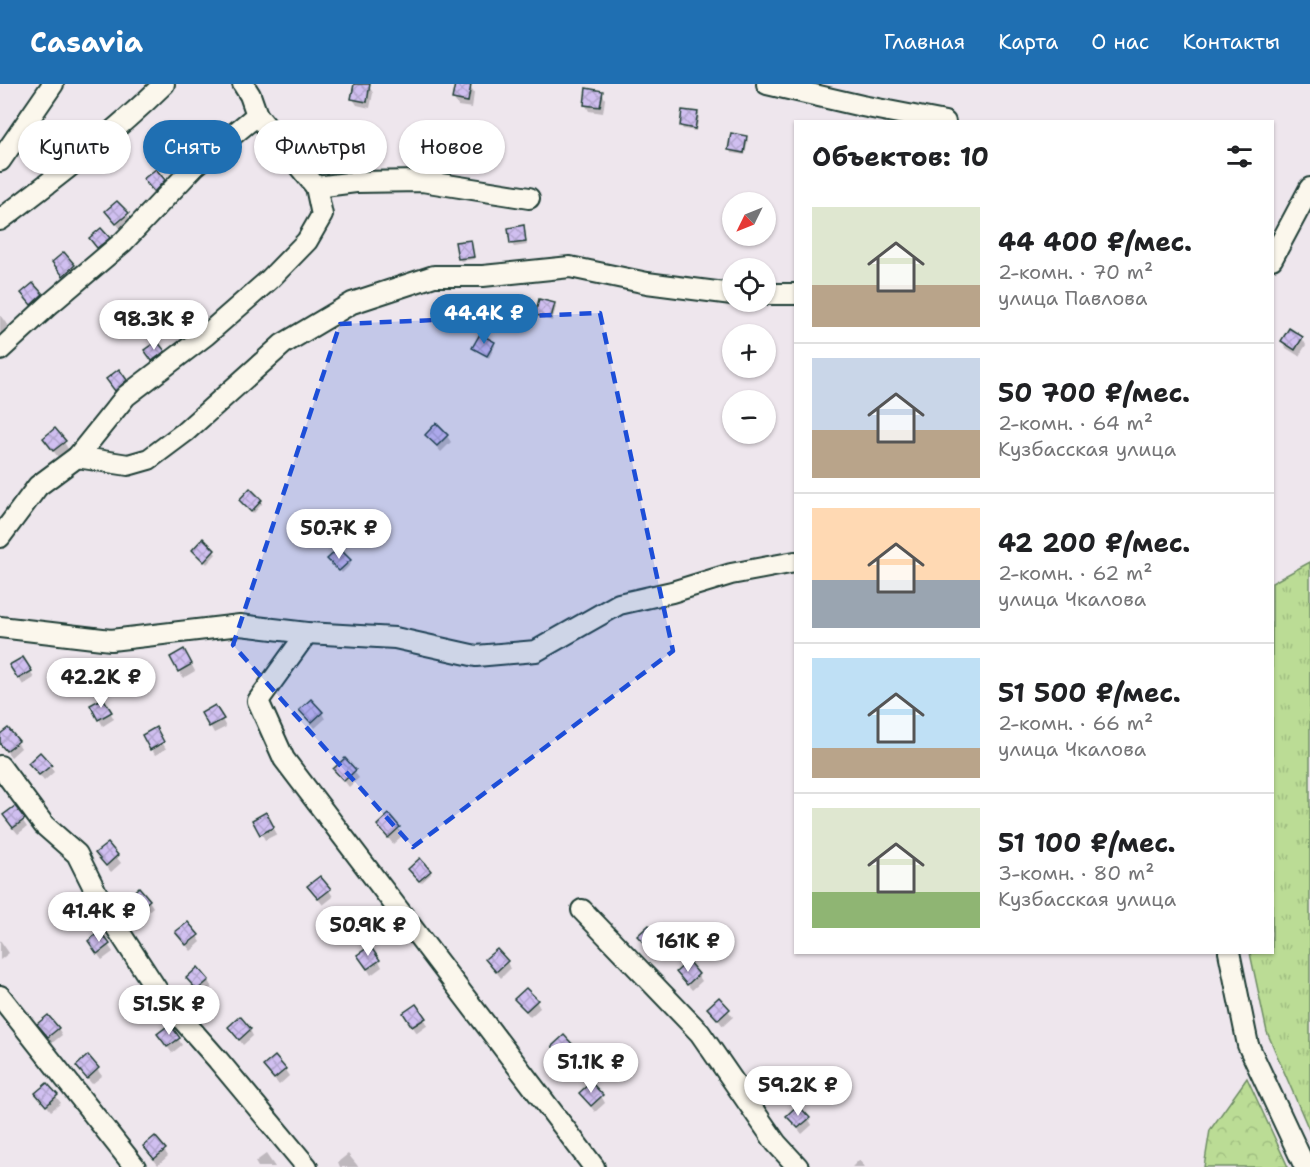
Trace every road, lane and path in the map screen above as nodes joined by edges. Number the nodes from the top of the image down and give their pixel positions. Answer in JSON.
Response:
{"nodes":[{"id":1,"x":53,"y":84,"type":"edge"},
{"id":2,"x":164,"y":84,"type":"edge"},
{"id":3,"x":243,"y":84,"type":"edge"},
{"id":4,"x":767,"y":84,"type":"edge"},
{"id":5,"x":257,"y":116,"type":"junction"},
{"id":6,"x":934,"y":120,"type":"edge"},
{"id":7,"x":0,"y":161,"type":"edge"},
{"id":8,"x":316,"y":187,"type":"junction"},
{"id":9,"x":1310,"y":188,"type":"edge"},
{"id":10,"x":530,"y":198,"type":"dead end"},
{"id":11,"x":0,"y":220,"type":"edge"},
{"id":12,"x":1274,"y":255,"type":"edge"},
{"id":13,"x":722,"y":293,"type":"edge"},
{"id":14,"x":776,"y":294,"type":"edge"},
{"id":15,"x":794,"y":294,"type":"edge"},
{"id":16,"x":0,"y":350,"type":"edge"},
{"id":17,"x":77,"y":457,"type":"junction"},
{"id":18,"x":0,"y":537,"type":"edge"},
{"id":19,"x":794,"y":562,"type":"edge"},
{"id":20,"x":0,"y":627,"type":"edge"},
{"id":21,"x":307,"y":633,"type":"junction"},
{"id":22,"x":0,"y":766,"type":"edge"},
{"id":23,"x":582,"y":910,"type":"dead end"},
{"id":24,"x":1229,"y":954,"type":"edge"},
{"id":25,"x":0,"y":996,"type":"edge"},
{"id":26,"x":305,"y":1166,"type":"edge"},
{"id":27,"x":135,"y":1167,"type":"edge"},
{"id":28,"x":594,"y":1167,"type":"edge"},
{"id":29,"x":798,"y":1167,"type":"edge"},
{"id":30,"x":1305,"y":1167,"type":"edge"}],
"edges":[{"from":1,"to":7,"type":"street"},
{"from":2,"to":11,"type":"street"},
{"from":3,"to":5,"type":"street"},
{"from":4,"to":6,"type":"street"},
{"from":5,"to":8,"type":"street"},
{"from":5,"to":16,"type":"street"},
{"from":8,"to":10,"type":"street"},
{"from":8,"to":17,"type":"street"},
{"from":9,"to":12,"type":"street"},
{"from":13,"to":17,"type":"street"},
{"from":14,"to":15,"type":"street"},
{"from":17,"to":18,"type":"street"},
{"from":19,"to":21,"type":"street"},
{"from":20,"to":21,"type":"street"},
{"from":21,"to":28,"type":"street"},
{"from":22,"to":26,"type":"street"},
{"from":23,"to":29,"type":"street"},
{"from":24,"to":30,"type":"street"},
{"from":25,"to":27,"type":"street"}]}
